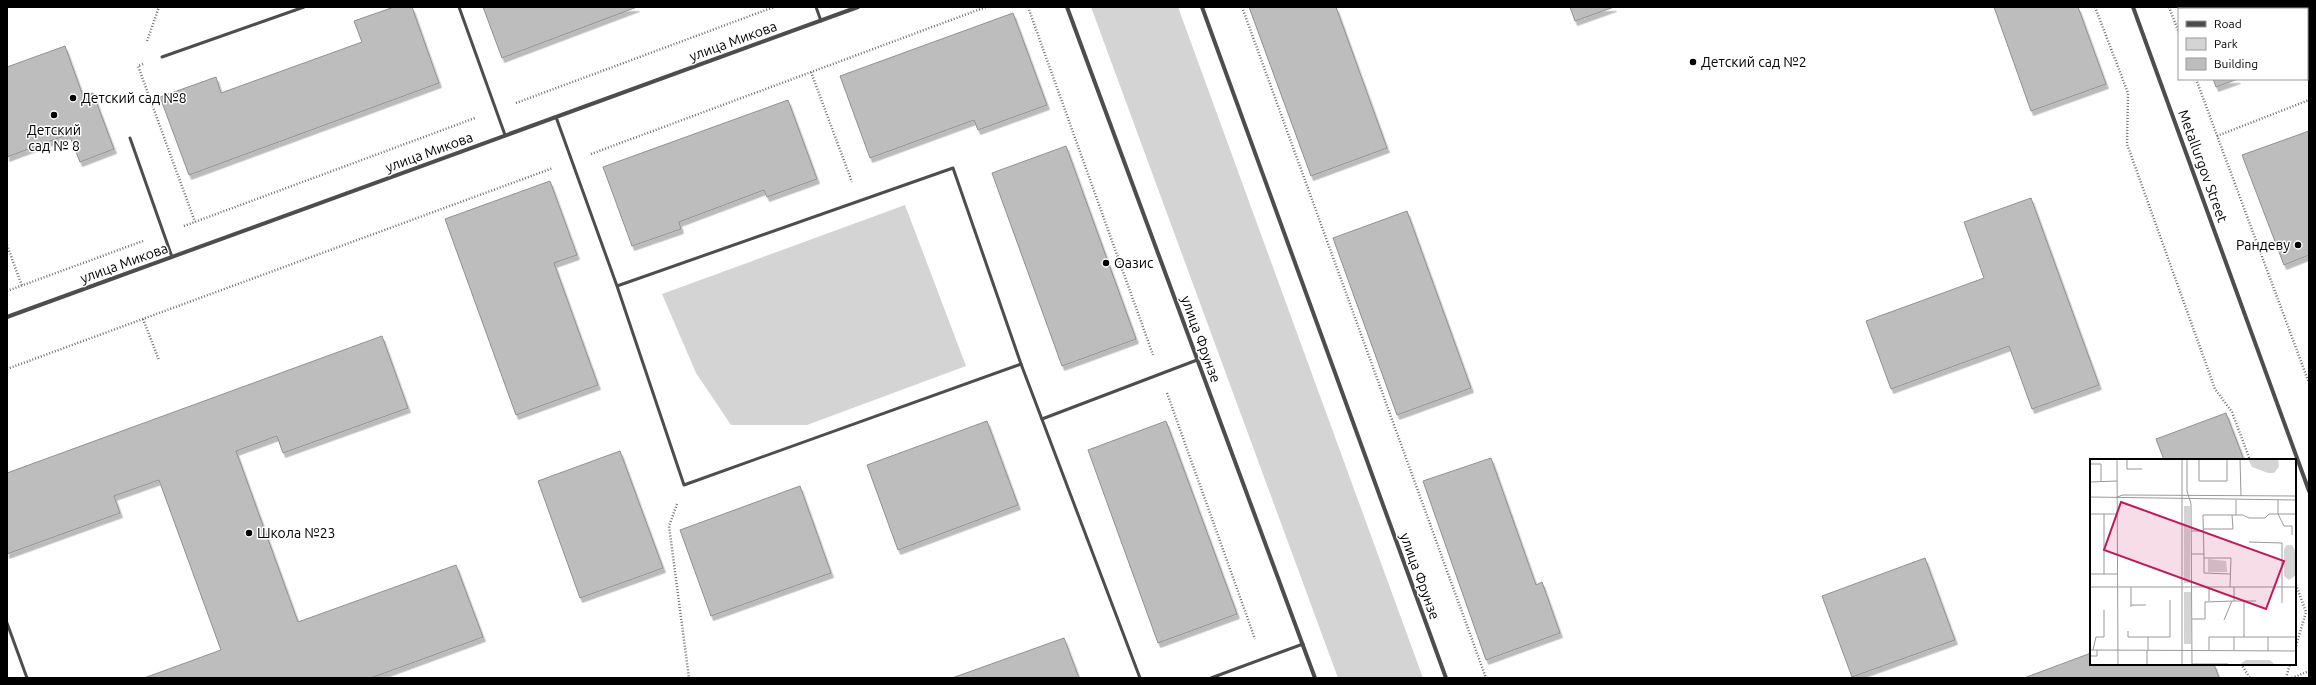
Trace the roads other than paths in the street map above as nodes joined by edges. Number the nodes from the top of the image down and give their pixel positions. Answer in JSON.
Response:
{"nodes":[{"id":1,"x":304,"y":7,"type":"edge"},
{"id":2,"x":459,"y":7,"type":"edge"},
{"id":3,"x":816,"y":7,"type":"edge"},
{"id":4,"x":858,"y":7,"type":"edge"},
{"id":5,"x":1067,"y":7,"type":"edge"},
{"id":6,"x":1202,"y":7,"type":"edge"},
{"id":7,"x":2133,"y":7,"type":"edge"},
{"id":8,"x":821,"y":21,"type":"junction"},
{"id":9,"x":162,"y":57,"type":"road end"},
{"id":10,"x":556,"y":117,"type":"junction"},
{"id":11,"x":505,"y":135,"type":"junction"},
{"id":12,"x":130,"y":138,"type":"dead end"},
{"id":13,"x":172,"y":257,"type":"junction"},
{"id":14,"x":617,"y":286,"type":"junction"},
{"id":15,"x":7,"y":317,"type":"edge"},
{"id":16,"x":1197,"y":360,"type":"junction"},
{"id":17,"x":1021,"y":364,"type":"junction"},
{"id":18,"x":1042,"y":419,"type":"junction"},
{"id":19,"x":2309,"y":492,"type":"edge"},
{"id":20,"x":7,"y":623,"type":"edge"},
{"id":21,"x":1302,"y":644,"type":"junction"},
{"id":22,"x":27,"y":678,"type":"edge"},
{"id":23,"x":1140,"y":678,"type":"edge"},
{"id":24,"x":1211,"y":678,"type":"edge"},
{"id":25,"x":1315,"y":678,"type":"edge"},
{"id":26,"x":1446,"y":678,"type":"edge"}],
"edges":[{"from":1,"to":9,"type":"lane"},
{"from":2,"to":11,"type":"lane"},
{"from":3,"to":8,"type":"lane"},
{"from":4,"to":8,"type":"street","name":"улица Микова"},
{"from":5,"to":16,"type":"street","name":"улица Фрунзе"},
{"from":6,"to":26,"type":"street","name":"улица Фрунзе"},
{"from":7,"to":19,"type":"street","name":"Metallurgov Street"},
{"from":8,"to":10,"type":"street","name":"улица Микова"},
{"from":10,"to":11,"type":"street","name":"улица Микова"},
{"from":10,"to":14,"type":"lane"},
{"from":11,"to":13,"type":"street","name":"улица Микова"},
{"from":12,"to":13,"type":"lane"},
{"from":13,"to":15,"type":"street","name":"улица Микова"},
{"from":14,"to":17,"type":"lane"},
{"from":14,"to":17,"type":"lane"},
{"from":16,"to":18,"type":"lane"},
{"from":16,"to":21,"type":"street","name":"улица Фрунзе"},
{"from":17,"to":18,"type":"lane"},
{"from":18,"to":23,"type":"lane"},
{"from":20,"to":22,"type":"lane"},
{"from":21,"to":24,"type":"lane"},
{"from":21,"to":25,"type":"street","name":"улица Фрунзе"}]}
